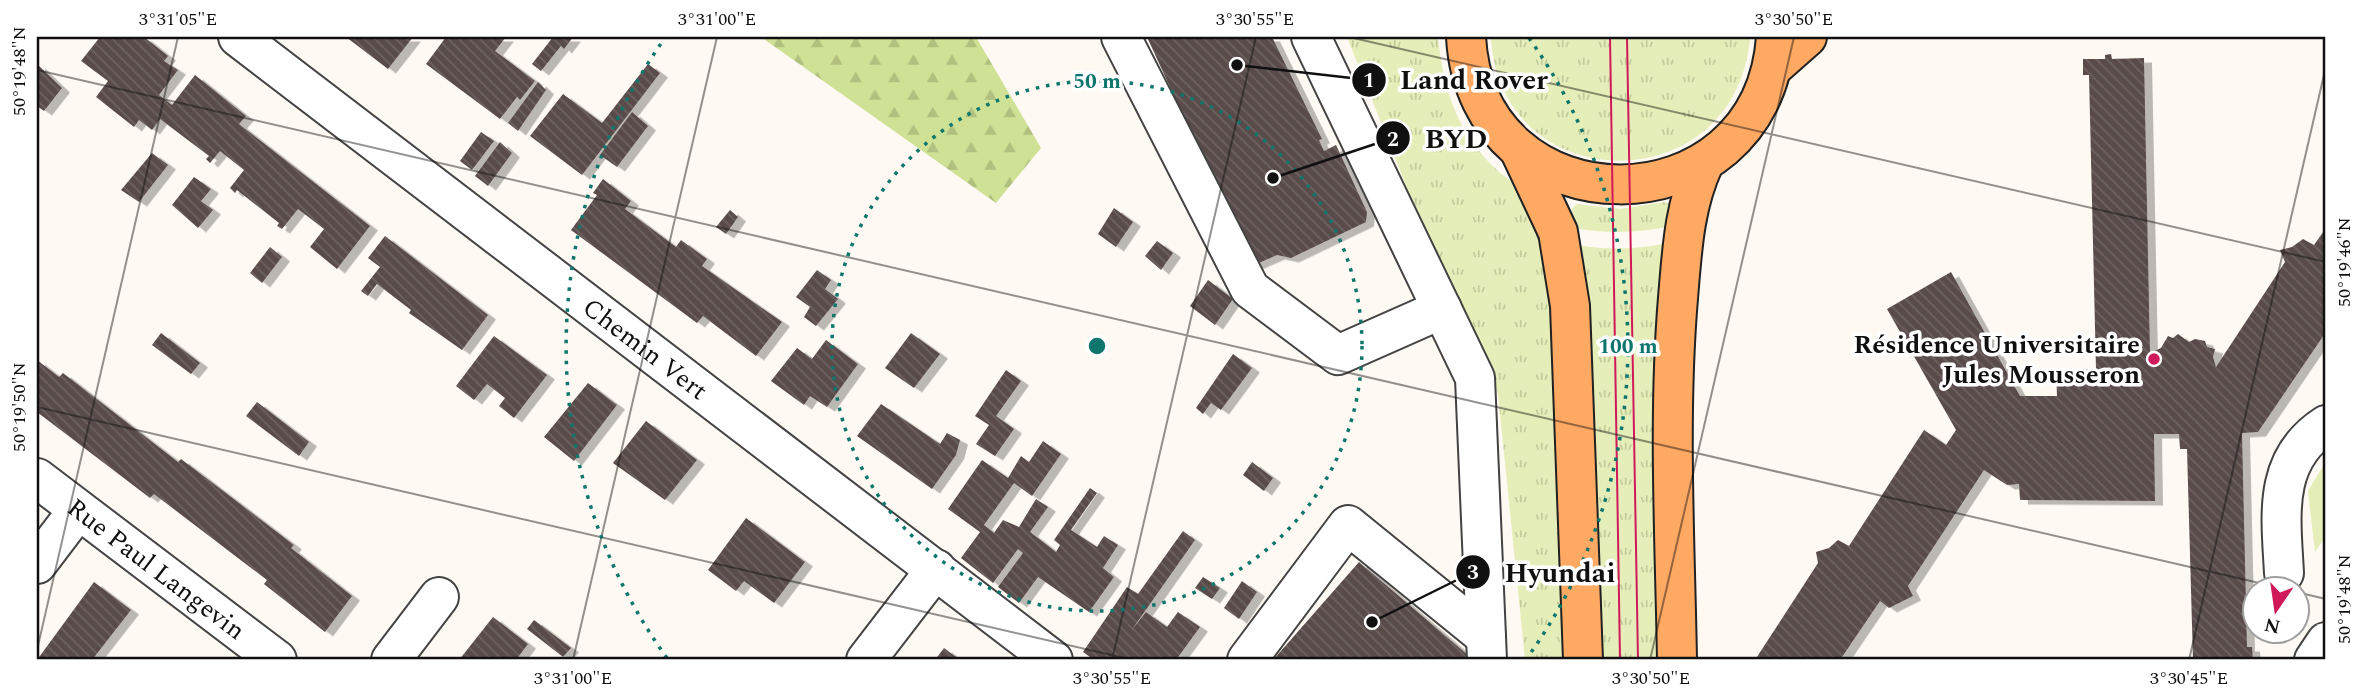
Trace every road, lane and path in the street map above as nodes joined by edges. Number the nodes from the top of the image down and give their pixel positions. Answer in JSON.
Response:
{"nodes":[{"id":1,"x":1121,"y":37,"type":"edge"},
{"id":2,"x":1311,"y":37,"type":"edge"},
{"id":3,"x":1466,"y":37,"type":"edge"},
{"id":4,"x":1807,"y":37,"type":"edge"},
{"id":5,"x":243,"y":38,"type":"edge"},
{"id":6,"x":1774,"y":52,"type":"edge"},
{"id":7,"x":1520,"y":149,"type":"junction"},
{"id":8,"x":1704,"y":163,"type":"junction"},
{"id":9,"x":1442,"y":309,"type":"junction"},
{"id":10,"x":2326,"y":425,"type":"edge"},
{"id":11,"x":37,"y":478,"type":"edge"},
{"id":12,"x":78,"y":510,"type":"junction"},
{"id":13,"x":37,"y":564,"type":"edge"},
{"id":14,"x":936,"y":569,"type":"junction"},
{"id":15,"x":2284,"y":573,"type":"dead end"},
{"id":16,"x":439,"y":597,"type":"dead end"},
{"id":17,"x":2326,"y":642,"type":"edge"},
{"id":18,"x":1486,"y":649,"type":"edge"},
{"id":19,"x":277,"y":660,"type":"edge"},
{"id":20,"x":391,"y":660,"type":"edge"},
{"id":21,"x":866,"y":660,"type":"edge"},
{"id":22,"x":1053,"y":660,"type":"edge"},
{"id":23,"x":1247,"y":660,"type":"edge"},
{"id":24,"x":1583,"y":660,"type":"edge"},
{"id":25,"x":1677,"y":660,"type":"edge"},
{"id":26,"x":2314,"y":660,"type":"edge"}],
"edges":[{"from":1,"to":9,"type":"street"},
{"from":2,"to":9,"type":"street"},
{"from":3,"to":7,"type":"main road"},
{"from":4,"to":6,"type":"main road"},
{"from":5,"to":14,"type":"street","name":"Chemin Vert"},
{"from":6,"to":8,"type":"main road"},
{"from":7,"to":8,"type":"main road"},
{"from":7,"to":24,"type":"main road"},
{"from":8,"to":25,"type":"main road"},
{"from":9,"to":18,"type":"street"},
{"from":10,"to":15,"type":"street"},
{"from":11,"to":12,"type":"street","name":"Rue Paul Langevin"},
{"from":12,"to":13,"type":"street"},
{"from":12,"to":19,"type":"street","name":"Rue Paul Langevin"},
{"from":14,"to":21,"type":"street"},
{"from":14,"to":22,"type":"street","name":"Chemin Vert"},
{"from":16,"to":20,"type":"street"},
{"from":17,"to":26,"type":"street"},
{"from":18,"to":23,"type":"street"}]}
